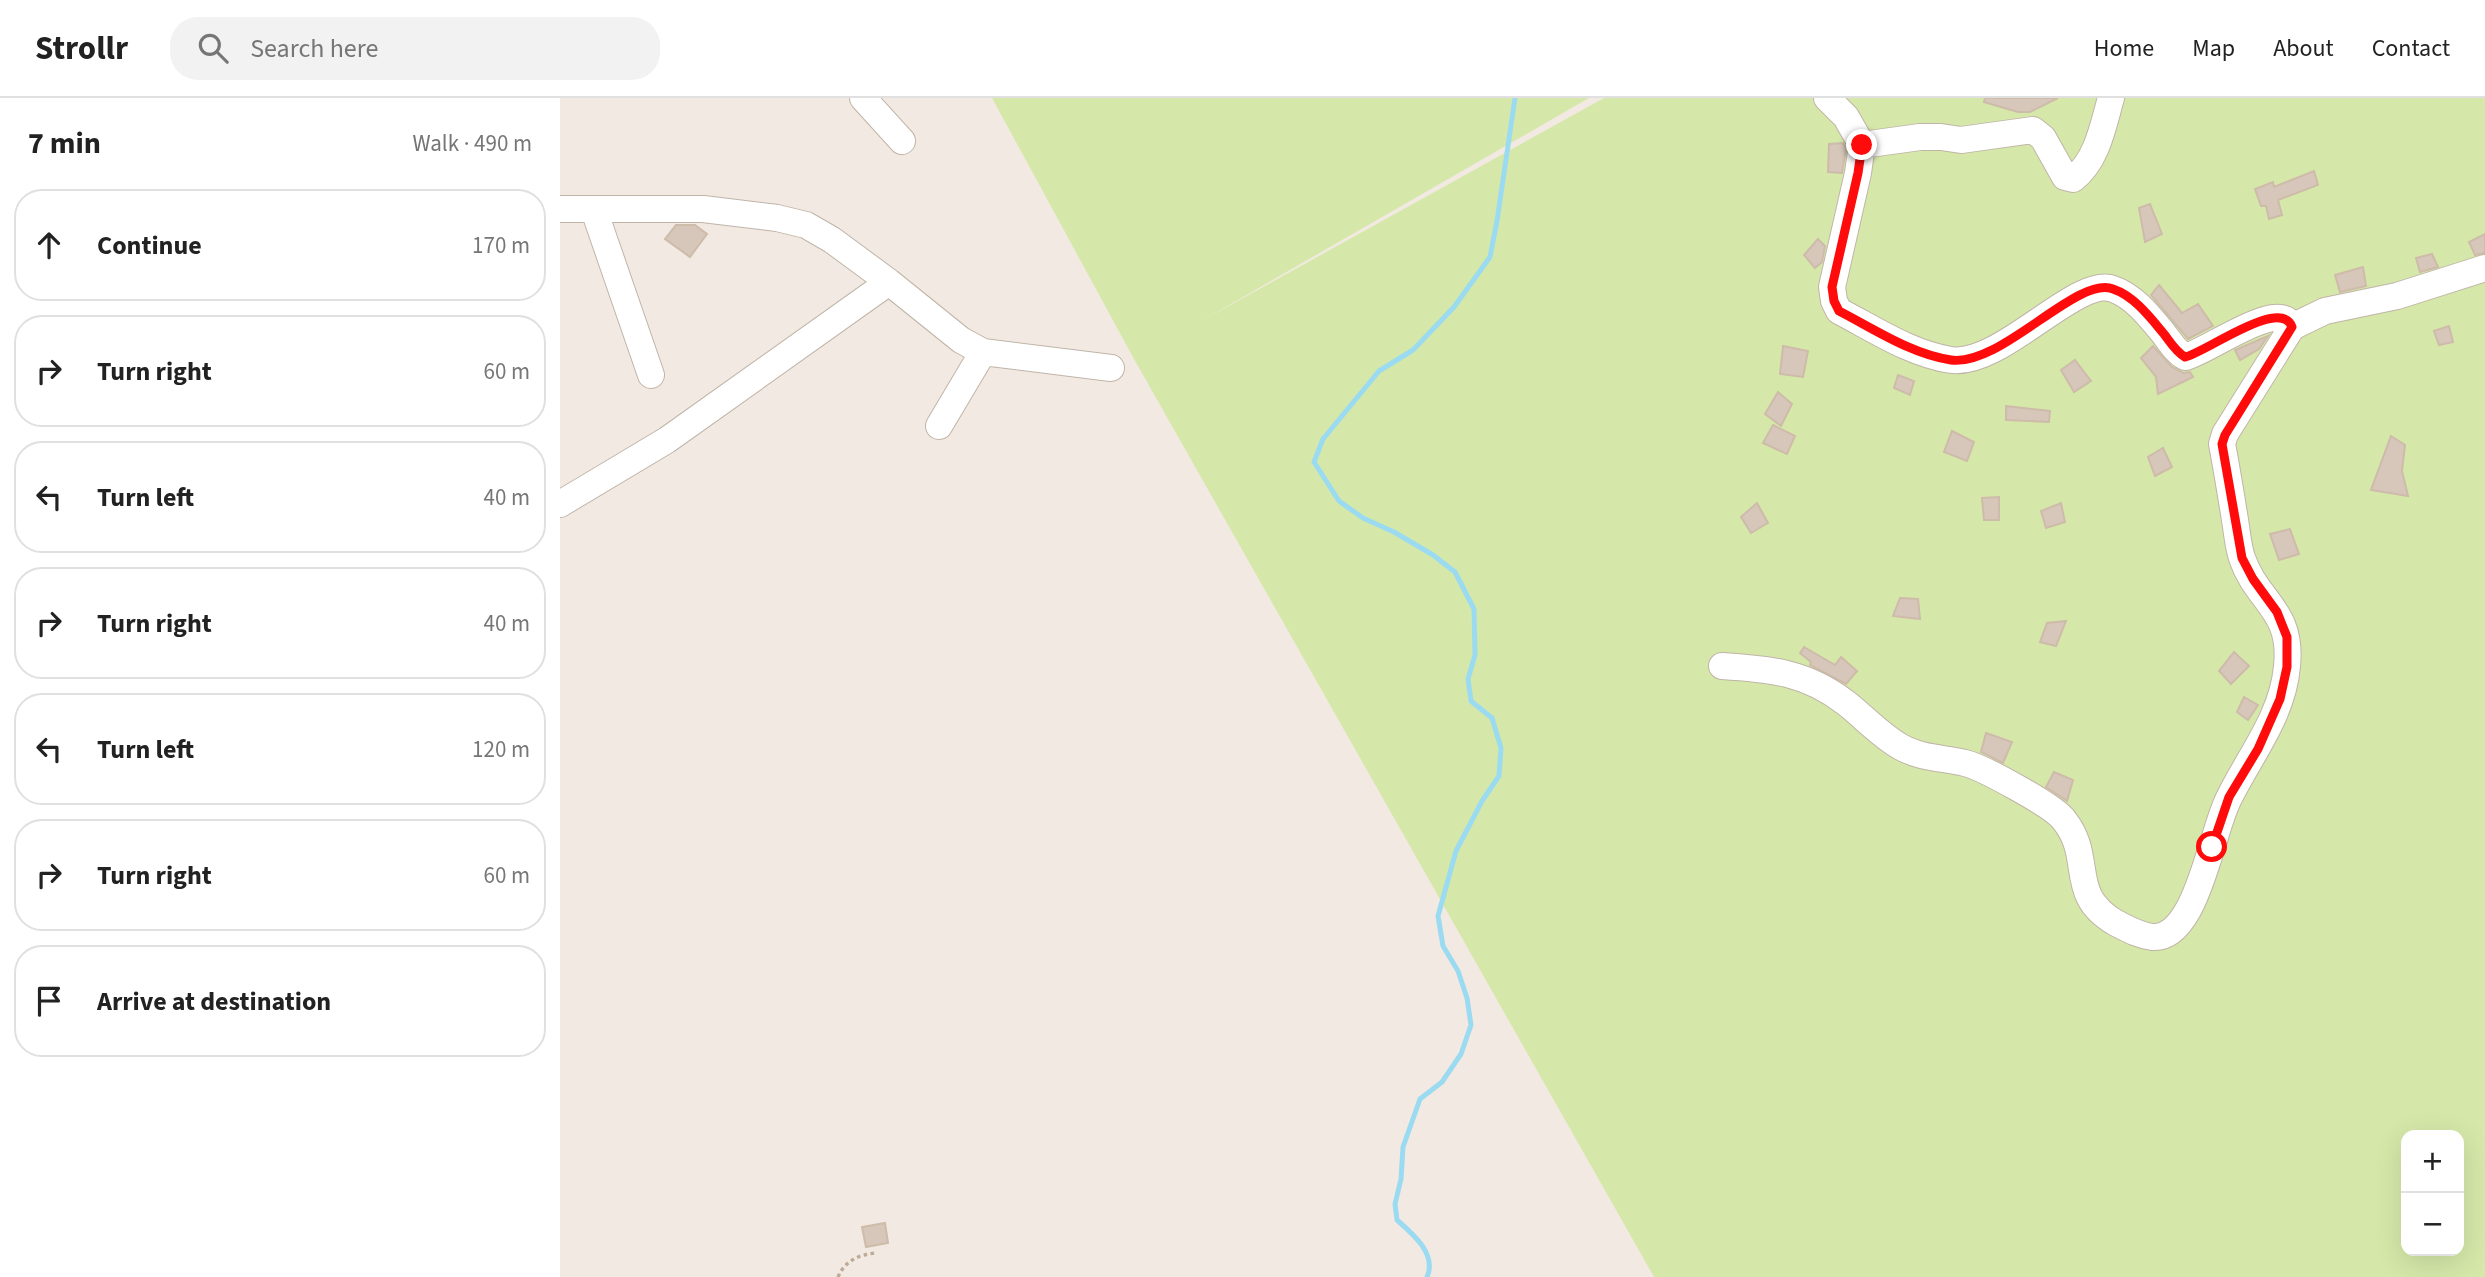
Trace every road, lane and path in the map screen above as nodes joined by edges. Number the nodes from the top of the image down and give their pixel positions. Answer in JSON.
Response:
{"nodes":[{"id":1,"x":863,"y":98,"type":"edge"},
{"id":2,"x":1827,"y":98,"type":"edge"},
{"id":3,"x":2111,"y":98,"type":"edge"},
{"id":4,"x":902,"y":141,"type":"dead end"},
{"id":5,"x":1862,"y":145,"type":"junction"},
{"id":6,"x":560,"y":209,"type":"edge"},
{"id":7,"x":594,"y":209,"type":"junction"},
{"id":8,"x":2485,"y":268,"type":"edge"},
{"id":9,"x":889,"y":282,"type":"junction"},
{"id":10,"x":2292,"y":327,"type":"junction"},
{"id":11,"x":983,"y":352,"type":"junction"},
{"id":12,"x":1111,"y":368,"type":"dead end"},
{"id":13,"x":650,"y":375,"type":"dead end"},
{"id":14,"x":939,"y":426,"type":"dead end"},
{"id":15,"x":560,"y":504,"type":"edge"},
{"id":16,"x":1722,"y":666,"type":"dead end"},
{"id":17,"x":875,"y":1253,"type":"dead end"},
{"id":18,"x":838,"y":1277,"type":"edge"}],
"edges":[{"from":1,"to":4,"type":"street"},
{"from":2,"to":5,"type":"street"},
{"from":3,"to":5,"type":"street"},
{"from":5,"to":10,"type":"street"},
{"from":6,"to":7,"type":"street"},
{"from":7,"to":9,"type":"street"},
{"from":7,"to":13,"type":"street"},
{"from":8,"to":10,"type":"street"},
{"from":9,"to":11,"type":"street"},
{"from":9,"to":15,"type":"street"},
{"from":10,"to":16,"type":"street"},
{"from":11,"to":12,"type":"street"},
{"from":11,"to":14,"type":"street"},
{"from":17,"to":18,"type":"path"}]}
